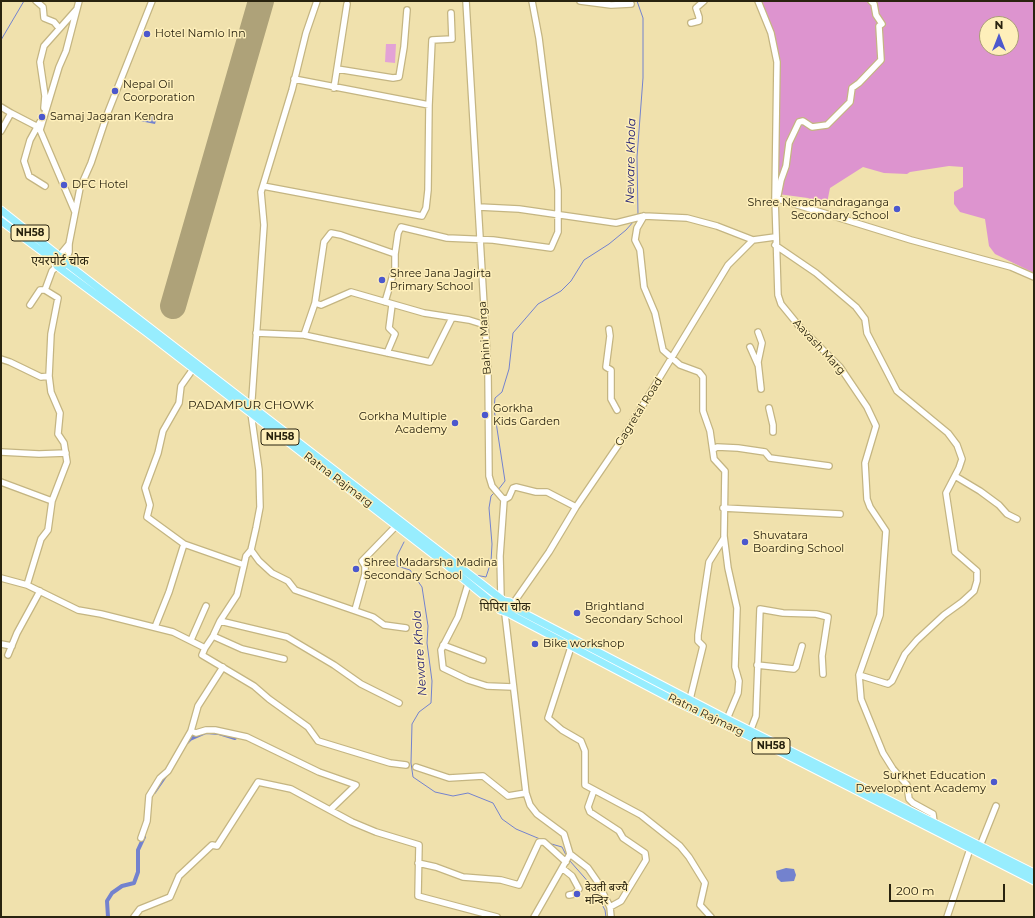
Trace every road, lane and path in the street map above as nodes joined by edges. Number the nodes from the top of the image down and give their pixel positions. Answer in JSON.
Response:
{"nodes":[{"id":1,"x":36,"y":1,"type":"edge"},
{"id":2,"x":79,"y":1,"type":"edge"},
{"id":3,"x":152,"y":1,"type":"edge"},
{"id":4,"x":317,"y":1,"type":"edge"},
{"id":5,"x":466,"y":1,"type":"edge"},
{"id":6,"x":532,"y":1,"type":"edge"},
{"id":7,"x":580,"y":1,"type":"edge"},
{"id":8,"x":704,"y":1,"type":"edge"},
{"id":9,"x":758,"y":1,"type":"edge"},
{"id":10,"x":871,"y":1,"type":"edge"},
{"id":11,"x":348,"y":4,"type":"dead end"},
{"id":12,"x":631,"y":4,"type":"dead end"},
{"id":13,"x":77,"y":10,"type":"junction"},
{"id":14,"x":407,"y":10,"type":"dead end"},
{"id":15,"x":451,"y":14,"type":"dead end"},
{"id":16,"x":692,"y":23,"type":"dead end"},
{"id":17,"x":59,"y":28,"type":"junction"},
{"id":18,"x":337,"y":69,"type":"junction"},
{"id":19,"x":294,"y":80,"type":"junction"},
{"id":20,"x":334,"y":88,"type":"junction"},
{"id":21,"x":429,"y":105,"type":"junction"},
{"id":22,"x":1,"y":107,"type":"edge"},
{"id":23,"x":11,"y":113,"type":"junction"},
{"id":24,"x":38,"y":127,"type":"junction"},
{"id":25,"x":1,"y":131,"type":"edge"},
{"id":26,"x":45,"y":186,"type":"dead end"},
{"id":27,"x":263,"y":186,"type":"junction"},
{"id":28,"x":774,"y":198,"type":"junction"},
{"id":29,"x":479,"y":207,"type":"junction"},
{"id":30,"x":75,"y":212,"type":"junction"},
{"id":31,"x":2,"y":213,"type":"edge"},
{"id":32,"x":559,"y":214,"type":"junction"},
{"id":33,"x":644,"y":216,"type":"junction"},
{"id":34,"x":1,"y":221,"type":"edge"},
{"id":35,"x":775,"y":237,"type":"junction"},
{"id":36,"x":479,"y":240,"type":"junction"},
{"id":37,"x":753,"y":240,"type":"junction"},
{"id":38,"x":776,"y":245,"type":"junction"},
{"id":39,"x":395,"y":254,"type":"junction"},
{"id":40,"x":61,"y":262,"type":"junction"},
{"id":41,"x":1034,"y":277,"type":"edge"},
{"id":42,"x":45,"y":290,"type":"junction"},
{"id":43,"x":386,"y":302,"type":"junction"},
{"id":44,"x":315,"y":303,"type":"junction"},
{"id":45,"x":30,"y":304,"type":"dead end"},
{"id":46,"x":392,"y":305,"type":"junction"},
{"id":47,"x":452,"y":318,"type":"junction"},
{"id":48,"x":485,"y":325,"type":"junction"},
{"id":49,"x":609,"y":329,"type":"dead end"},
{"id":50,"x":758,"y":332,"type":"dead end"},
{"id":51,"x":256,"y":333,"type":"junction"},
{"id":52,"x":304,"y":335,"type":"junction"},
{"id":53,"x":750,"y":347,"type":"dead end"},
{"id":54,"x":387,"y":353,"type":"junction"},
{"id":55,"x":673,"y":358,"type":"junction"},
{"id":56,"x":1,"y":360,"type":"edge"},
{"id":57,"x":758,"y":367,"type":"junction"},
{"id":58,"x":193,"y":369,"type":"junction"},
{"id":59,"x":49,"y":376,"type":"junction"},
{"id":60,"x":761,"y":389,"type":"dead end"},
{"id":61,"x":251,"y":405,"type":"junction"},
{"id":62,"x":769,"y":408,"type":"dead end"},
{"id":63,"x":617,"y":410,"type":"dead end"},
{"id":64,"x":251,"y":413,"type":"junction"},
{"id":65,"x":773,"y":432,"type":"dead end"},
{"id":66,"x":714,"y":449,"type":"junction"},
{"id":67,"x":1,"y":452,"type":"edge"},
{"id":68,"x":66,"y":453,"type":"junction"},
{"id":69,"x":829,"y":466,"type":"dead end"},
{"id":70,"x":955,"y":476,"type":"junction"},
{"id":71,"x":1,"y":482,"type":"edge"},
{"id":72,"x":504,"y":500,"type":"junction"},
{"id":73,"x":52,"y":501,"type":"junction"},
{"id":74,"x":576,"y":507,"type":"junction"},
{"id":75,"x":724,"y":508,"type":"junction"},
{"id":76,"x":840,"y":514,"type":"dead end"},
{"id":77,"x":1017,"y":519,"type":"dead end"},
{"id":78,"x":396,"y":526,"type":"junction"},
{"id":79,"x":724,"y":536,"type":"junction"},
{"id":80,"x":184,"y":544,"type":"junction"},
{"id":81,"x":251,"y":550,"type":"junction"},
{"id":82,"x":244,"y":565,"type":"junction"},
{"id":83,"x":1,"y":578,"type":"edge"},
{"id":84,"x":468,"y":584,"type":"junction"},
{"id":85,"x":27,"y":585,"type":"junction"},
{"id":86,"x":40,"y":591,"type":"junction"},
{"id":87,"x":502,"y":600,"type":"junction"},
{"id":88,"x":206,"y":606,"type":"dead end"},
{"id":89,"x":499,"y":608,"type":"junction"},
{"id":90,"x":355,"y":610,"type":"junction"},
{"id":91,"x":509,"y":610,"type":"junction"},
{"id":92,"x":220,"y":621,"type":"junction"},
{"id":93,"x":155,"y":627,"type":"junction"},
{"id":94,"x":406,"y":628,"type":"dead end"},
{"id":95,"x":213,"y":636,"type":"junction"},
{"id":96,"x":191,"y":640,"type":"junction"},
{"id":97,"x":1,"y":644,"type":"edge"},
{"id":98,"x":443,"y":645,"type":"junction"},
{"id":99,"x":12,"y":646,"type":"junction"},
{"id":100,"x":802,"y":646,"type":"dead end"},
{"id":101,"x":571,"y":647,"type":"junction"},
{"id":102,"x":205,"y":648,"type":"junction"},
{"id":103,"x":8,"y":655,"type":"dead end"},
{"id":104,"x":284,"y":659,"type":"dead end"},
{"id":105,"x":483,"y":660,"type":"dead end"},
{"id":106,"x":757,"y":665,"type":"junction"},
{"id":107,"x":223,"y":666,"type":"junction"},
{"id":108,"x":822,"y":674,"type":"dead end"},
{"id":109,"x":859,"y":675,"type":"junction"},
{"id":110,"x":513,"y":687,"type":"junction"},
{"id":111,"x":690,"y":699,"type":"junction"},
{"id":112,"x":399,"y":703,"type":"dead end"},
{"id":113,"x":727,"y":719,"type":"junction"},
{"id":114,"x":751,"y":729,"type":"junction"},
{"id":115,"x":191,"y":731,"type":"junction"},
{"id":116,"x":406,"y":765,"type":"dead end"},
{"id":117,"x":416,"y":768,"type":"dead end"},
{"id":118,"x":594,"y":790,"type":"junction"},
{"id":119,"x":526,"y":793,"type":"junction"},
{"id":120,"x":996,"y":806,"type":"dead end"},
{"id":121,"x":330,"y":810,"type":"junction"},
{"id":122,"x":934,"y":822,"type":"junction"},
{"id":123,"x":142,"y":838,"type":"dead end"},
{"id":124,"x":980,"y":846,"type":"junction"},
{"id":125,"x":970,"y":850,"type":"junction"},
{"id":126,"x":570,"y":854,"type":"junction"},
{"id":127,"x":566,"y":862,"type":"junction"},
{"id":128,"x":418,"y":863,"type":"junction"},
{"id":129,"x":562,"y":868,"type":"junction"},
{"id":130,"x":1034,"y":873,"type":"edge"},
{"id":131,"x":1034,"y":881,"type":"edge"},
{"id":132,"x":569,"y":895,"type":"dead end"},
{"id":133,"x":610,"y":907,"type":"junction"},
{"id":134,"x":134,"y":917,"type":"edge"},
{"id":135,"x":497,"y":917,"type":"edge"},
{"id":136,"x":534,"y":917,"type":"edge"},
{"id":137,"x":611,"y":917,"type":"edge"},
{"id":138,"x":711,"y":917,"type":"edge"},
{"id":139,"x":947,"y":917,"type":"edge"}],
"edges":[{"from":1,"to":17,"type":"street"},
{"from":2,"to":13,"type":"street"},
{"from":3,"to":30,"type":"street"},
{"from":4,"to":19,"type":"street"},
{"from":5,"to":29,"type":"street","name":"Bahini Marga"},
{"from":6,"to":32,"type":"street"},
{"from":7,"to":12,"type":"street"},
{"from":8,"to":16,"type":"street"},
{"from":9,"to":28,"type":"street","name":"Aavash Marg"},
{"from":10,"to":28,"type":"street"},
{"from":11,"to":18,"type":"street"},
{"from":13,"to":17,"type":"street"},
{"from":13,"to":30,"type":"street"},
{"from":14,"to":18,"type":"street"},
{"from":15,"to":21,"type":"street"},
{"from":17,"to":24,"type":"street"},
{"from":18,"to":20,"type":"street"},
{"from":19,"to":20,"type":"street"},
{"from":19,"to":27,"type":"street"},
{"from":20,"to":21,"type":"street"},
{"from":21,"to":27,"type":"street"},
{"from":22,"to":23,"type":"street"},
{"from":23,"to":24,"type":"street"},
{"from":23,"to":25,"type":"street"},
{"from":24,"to":26,"type":"street"},
{"from":27,"to":51,"type":"street"},
{"from":28,"to":35,"type":"street","name":"Aavash Marg"},
{"from":28,"to":41,"type":"street"},
{"from":29,"to":32,"type":"street"},
{"from":29,"to":36,"type":"street","name":"Bahini Marga"},
{"from":30,"to":40,"type":"street"},
{"from":31,"to":40,"type":"main road","name":"Ratna Rajmarg","number":"NH58"},
{"from":32,"to":33,"type":"street"},
{"from":32,"to":36,"type":"street"},
{"from":33,"to":37,"type":"street"},
{"from":33,"to":55,"type":"street"},
{"from":34,"to":40,"type":"main road","name":"Ratna Rajmarg","number":"NH58"},
{"from":35,"to":37,"type":"street"},
{"from":35,"to":38,"type":"street","name":"Aavash Marg"},
{"from":36,"to":39,"type":"street"},
{"from":36,"to":48,"type":"street","name":"Bahini Marga"},
{"from":37,"to":55,"type":"street","name":"Gagretal Road"},
{"from":38,"to":70,"type":"street"},
{"from":38,"to":109,"type":"street","name":"Aavash Marg"},
{"from":39,"to":43,"type":"street"},
{"from":39,"to":44,"type":"street"},
{"from":40,"to":42,"type":"street"},
{"from":40,"to":58,"type":"main road","name":"Ratna Rajmarg","number":"NH58"},
{"from":40,"to":61,"type":"main road","name":"Ratna Rajmarg","number":"NH58"},
{"from":42,"to":45,"type":"street"},
{"from":42,"to":59,"type":"street"},
{"from":43,"to":44,"type":"street"},
{"from":43,"to":46,"type":"street"},
{"from":44,"to":52,"type":"street"},
{"from":46,"to":47,"type":"street"},
{"from":46,"to":54,"type":"street"},
{"from":47,"to":48,"type":"street"},
{"from":47,"to":54,"type":"street"},
{"from":48,"to":72,"type":"street","name":"Bahini Marga"},
{"from":49,"to":63,"type":"street"},
{"from":50,"to":57,"type":"street"},
{"from":51,"to":52,"type":"street"},
{"from":51,"to":61,"type":"street"},
{"from":52,"to":54,"type":"street"},
{"from":53,"to":57,"type":"street"},
{"from":55,"to":66,"type":"street"},
{"from":55,"to":74,"type":"street","name":"Gagretal Road"},
{"from":56,"to":59,"type":"street"},
{"from":57,"to":60,"type":"street"},
{"from":58,"to":64,"type":"main road","name":"Ratna Rajmarg","number":"NH58"},
{"from":58,"to":80,"type":"street"},
{"from":59,"to":68,"type":"street"},
{"from":61,"to":64,"type":"street"},
{"from":61,"to":87,"type":"main road","name":"Ratna Rajmarg","number":"NH58"},
{"from":62,"to":65,"type":"street"},
{"from":64,"to":78,"type":"main road","name":"Ratna Rajmarg","number":"NH58"},
{"from":64,"to":81,"type":"street"},
{"from":66,"to":69,"type":"street"},
{"from":66,"to":75,"type":"street"},
{"from":67,"to":68,"type":"street"},
{"from":68,"to":73,"type":"street"},
{"from":70,"to":77,"type":"street"},
{"from":70,"to":109,"type":"street"},
{"from":71,"to":73,"type":"street"},
{"from":72,"to":74,"type":"street"},
{"from":72,"to":87,"type":"street"},
{"from":73,"to":85,"type":"street"},
{"from":74,"to":91,"type":"street","name":"Gagretal Road"},
{"from":75,"to":76,"type":"street"},
{"from":75,"to":79,"type":"street"},
{"from":78,"to":84,"type":"main road","name":"Ratna Rajmarg","number":"NH58"},
{"from":78,"to":90,"type":"street"},
{"from":79,"to":111,"type":"street"},
{"from":79,"to":113,"type":"street"},
{"from":80,"to":82,"type":"street"},
{"from":80,"to":93,"type":"street"},
{"from":81,"to":82,"type":"street"},
{"from":81,"to":90,"type":"street"},
{"from":82,"to":92,"type":"street"},
{"from":83,"to":85,"type":"street"},
{"from":84,"to":89,"type":"main road","name":"Ratna Rajmarg","number":"NH58"},
{"from":84,"to":98,"type":"street"},
{"from":85,"to":86,"type":"street"},
{"from":86,"to":93,"type":"street"},
{"from":86,"to":99,"type":"street"},
{"from":87,"to":89,"type":"main road"},
{"from":87,"to":91,"type":"main road","name":"Ratna Rajmarg","number":"NH58"},
{"from":88,"to":96,"type":"street"},
{"from":89,"to":91,"type":"main road","name":"Ratna Rajmarg","number":"NH58"},
{"from":90,"to":94,"type":"street"},
{"from":91,"to":101,"type":"main road","name":"Ratna Rajmarg","number":"NH58"},
{"from":91,"to":110,"type":"street"},
{"from":91,"to":111,"type":"main road","name":"Ratna Rajmarg","number":"NH58"},
{"from":92,"to":95,"type":"street"},
{"from":92,"to":112,"type":"street"},
{"from":93,"to":96,"type":"street"},
{"from":95,"to":102,"type":"street"},
{"from":95,"to":104,"type":"street"},
{"from":96,"to":102,"type":"street"},
{"from":97,"to":99,"type":"street"},
{"from":98,"to":105,"type":"street"},
{"from":98,"to":110,"type":"street"},
{"from":99,"to":103,"type":"street"},
{"from":100,"to":106,"type":"street"},
{"from":101,"to":118,"type":"street"},
{"from":101,"to":125,"type":"main road","name":"Ratna Rajmarg","number":"NH58"},
{"from":102,"to":107,"type":"street"},
{"from":106,"to":108,"type":"street"},
{"from":106,"to":114,"type":"street"},
{"from":107,"to":115,"type":"street"},
{"from":107,"to":116,"type":"street"},
{"from":109,"to":122,"type":"street","name":"Aavash Marg"},
{"from":110,"to":119,"type":"street"},
{"from":111,"to":113,"type":"main road","name":"Ratna Rajmarg","number":"NH58"},
{"from":113,"to":114,"type":"main road","name":"Ratna Rajmarg","number":"NH58"},
{"from":114,"to":122,"type":"main road","name":"Ratna Rajmarg","number":"NH58"},
{"from":115,"to":121,"type":"street"},
{"from":115,"to":123,"type":"street"},
{"from":117,"to":119,"type":"street"},
{"from":118,"to":133,"type":"street"},
{"from":118,"to":138,"type":"street"},
{"from":119,"to":126,"type":"street"},
{"from":120,"to":124,"type":"street"},
{"from":121,"to":128,"type":"street"},
{"from":121,"to":134,"type":"street"},
{"from":122,"to":124,"type":"main road","name":"Ratna Rajmarg","number":"NH58"},
{"from":124,"to":130,"type":"main road","name":"Ratna Rajmarg","number":"NH58"},
{"from":125,"to":131,"type":"main road","name":"Ratna Rajmarg","number":"NH58"},
{"from":125,"to":139,"type":"street"},
{"from":126,"to":127,"type":"street"},
{"from":126,"to":133,"type":"street"},
{"from":127,"to":128,"type":"street"},
{"from":127,"to":129,"type":"street"},
{"from":128,"to":135,"type":"street"},
{"from":129,"to":132,"type":"street"},
{"from":129,"to":136,"type":"street"},
{"from":133,"to":137,"type":"street"}]}
